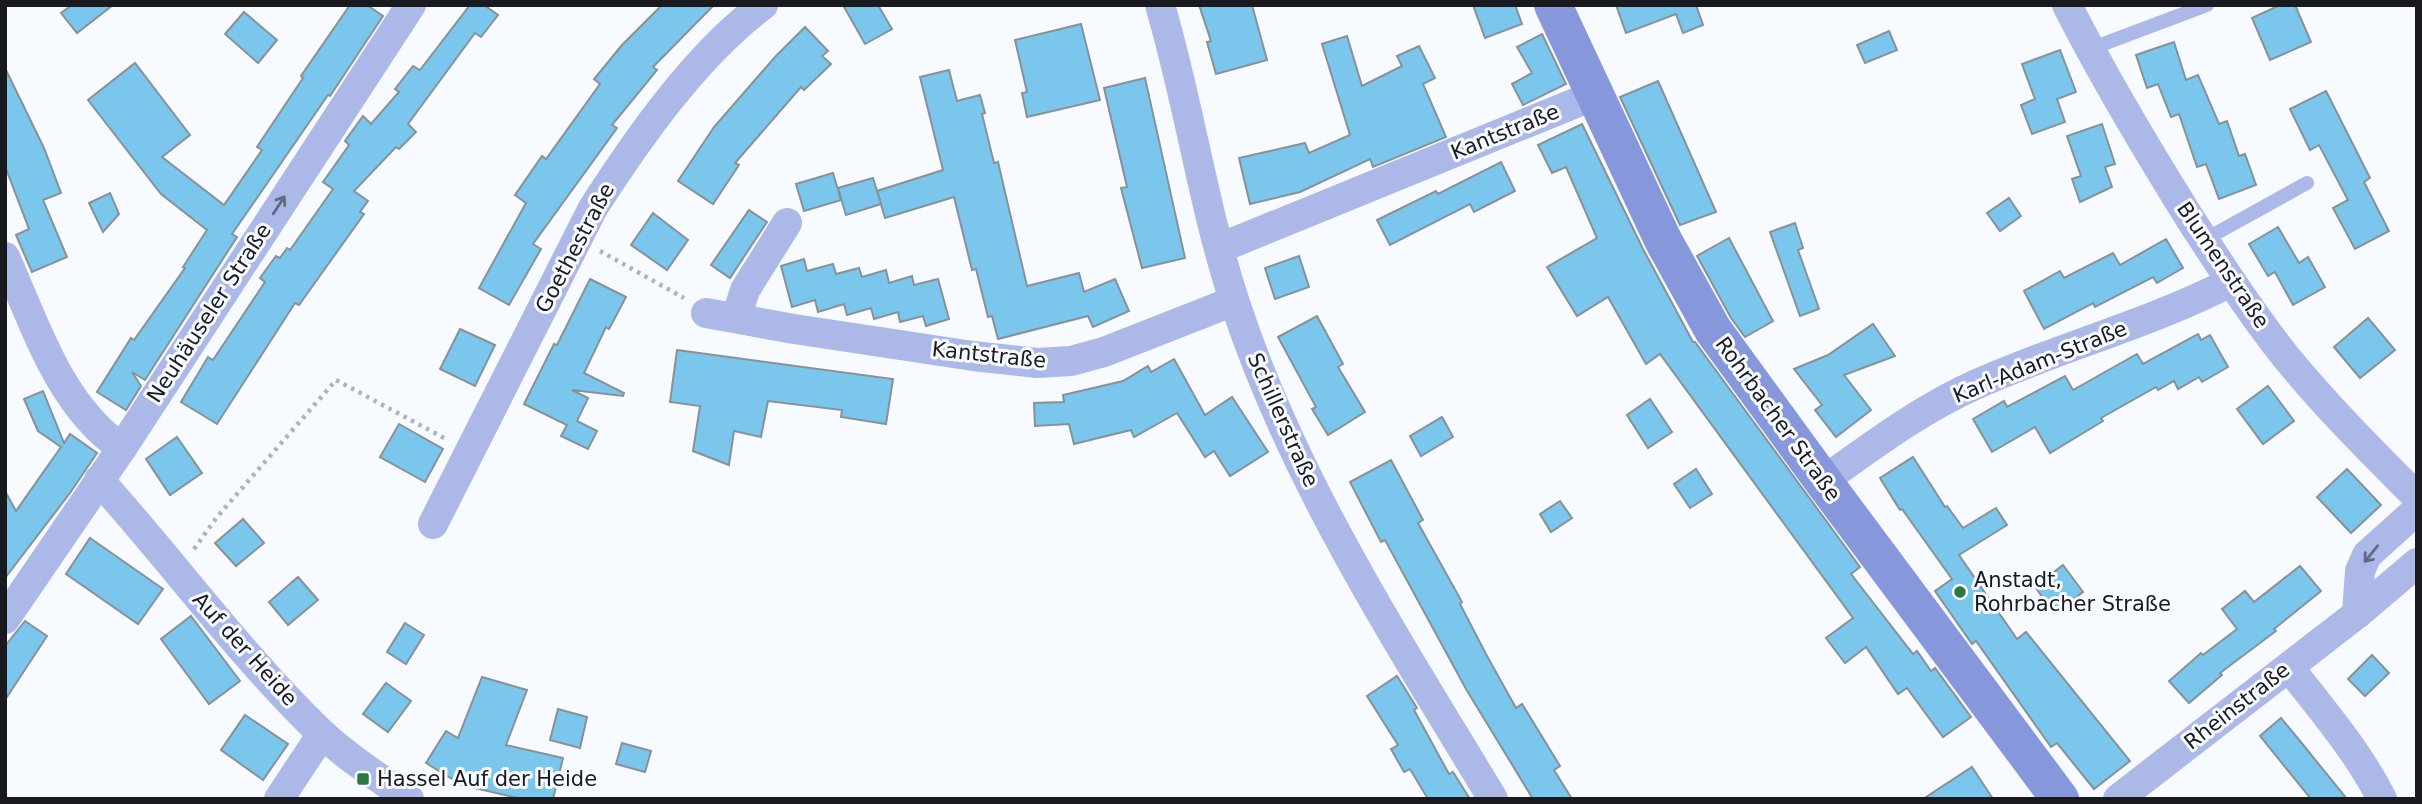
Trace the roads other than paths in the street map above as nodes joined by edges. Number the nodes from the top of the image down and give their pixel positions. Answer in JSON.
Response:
{"nodes":[{"id":1,"x":411,"y":5,"type":"edge"},
{"id":2,"x":764,"y":5,"type":"edge"},
{"id":3,"x":1160,"y":5,"type":"edge"},
{"id":4,"x":1553,"y":5,"type":"edge"},
{"id":5,"x":2067,"y":5,"type":"edge"},
{"id":6,"x":2207,"y":5,"type":"edge"},
{"id":7,"x":2090,"y":49,"type":"junction"},
{"id":8,"x":1595,"y":95,"type":"junction"},
{"id":9,"x":2307,"y":183,"type":"dead end"},
{"id":10,"x":787,"y":223,"type":"dead end"},
{"id":11,"x":2204,"y":240,"type":"junction"},
{"id":12,"x":1220,"y":248,"type":"junction"},
{"id":13,"x":5,"y":257,"type":"edge"},
{"id":14,"x":2231,"y":282,"type":"junction"},
{"id":15,"x":1234,"y":301,"type":"junction"},
{"id":16,"x":706,"y":313,"type":"road end"},
{"id":17,"x":736,"y":318,"type":"junction"},
{"id":18,"x":122,"y":448,"type":"junction"},
{"id":19,"x":99,"y":480,"type":"junction"},
{"id":20,"x":1822,"y":481,"type":"junction"},
{"id":21,"x":2417,"y":497,"type":"edge"},
{"id":22,"x":2417,"y":510,"type":"edge"},
{"id":23,"x":433,"y":524,"type":"dead end"},
{"id":24,"x":2417,"y":563,"type":"edge"},
{"id":25,"x":2357,"y":614,"type":"junction"},
{"id":26,"x":5,"y":619,"type":"edge"},
{"id":27,"x":2289,"y":667,"type":"junction"},
{"id":28,"x":322,"y":734,"type":"junction"},
{"id":29,"x":279,"y":799,"type":"edge"},
{"id":30,"x":409,"y":799,"type":"edge"},
{"id":31,"x":1493,"y":799,"type":"edge"},
{"id":32,"x":2060,"y":799,"type":"edge"},
{"id":33,"x":2118,"y":799,"type":"edge"},
{"id":34,"x":2382,"y":799,"type":"edge"}],
"edges":[{"from":18,"to":1,"type":"street","name":"Neuhäuseler Straße","one_way":true},
{"from":2,"to":23,"type":"street","name":"Goethestraße"},
{"from":3,"to":12,"type":"street","name":"Schillerstraße"},
{"from":4,"to":8,"type":"street","name":"Rohrbacher Straße"},
{"from":5,"to":7,"type":"street","name":"Blumenstraße"},
{"from":6,"to":7,"type":"lane"},
{"from":7,"to":11,"type":"street","name":"Blumenstraße"},
{"from":8,"to":12,"type":"street","name":"Kantstraße"},
{"from":8,"to":20,"type":"street","name":"Rohrbacher Straße"},
{"from":9,"to":11,"type":"lane"},
{"from":10,"to":17,"type":"street"},
{"from":11,"to":14,"type":"street","name":"Blumenstraße"},
{"from":12,"to":15,"type":"street","name":"Schillerstraße"},
{"from":13,"to":18,"type":"street"},
{"from":14,"to":20,"type":"street","name":"Karl-Adam-Straße"},
{"from":14,"to":21,"type":"street","name":"Blumenstraße"},
{"from":15,"to":17,"type":"street","name":"Kantstraße"},
{"from":15,"to":31,"type":"street","name":"Schillerstraße"},
{"from":16,"to":17,"type":"street","name":"Kantstraße"},
{"from":18,"to":19,"type":"street","name":"Neuhäuseler Straße"},
{"from":19,"to":26,"type":"street","name":"Neuhäuseler Straße"},
{"from":19,"to":28,"type":"street","name":"Auf der Heide"},
{"from":20,"to":32,"type":"street","name":"Rohrbacher Straße"},
{"from":22,"to":25,"type":"street","one_way":true},
{"from":24,"to":25,"type":"street","name":"Rheinstraße"},
{"from":25,"to":27,"type":"street","name":"Rheinstraße"},
{"from":27,"to":33,"type":"street","name":"Rheinstraße"},
{"from":27,"to":34,"type":"street"},
{"from":28,"to":29,"type":"street"},
{"from":28,"to":30,"type":"street","name":"Auf der Heide"}]}
